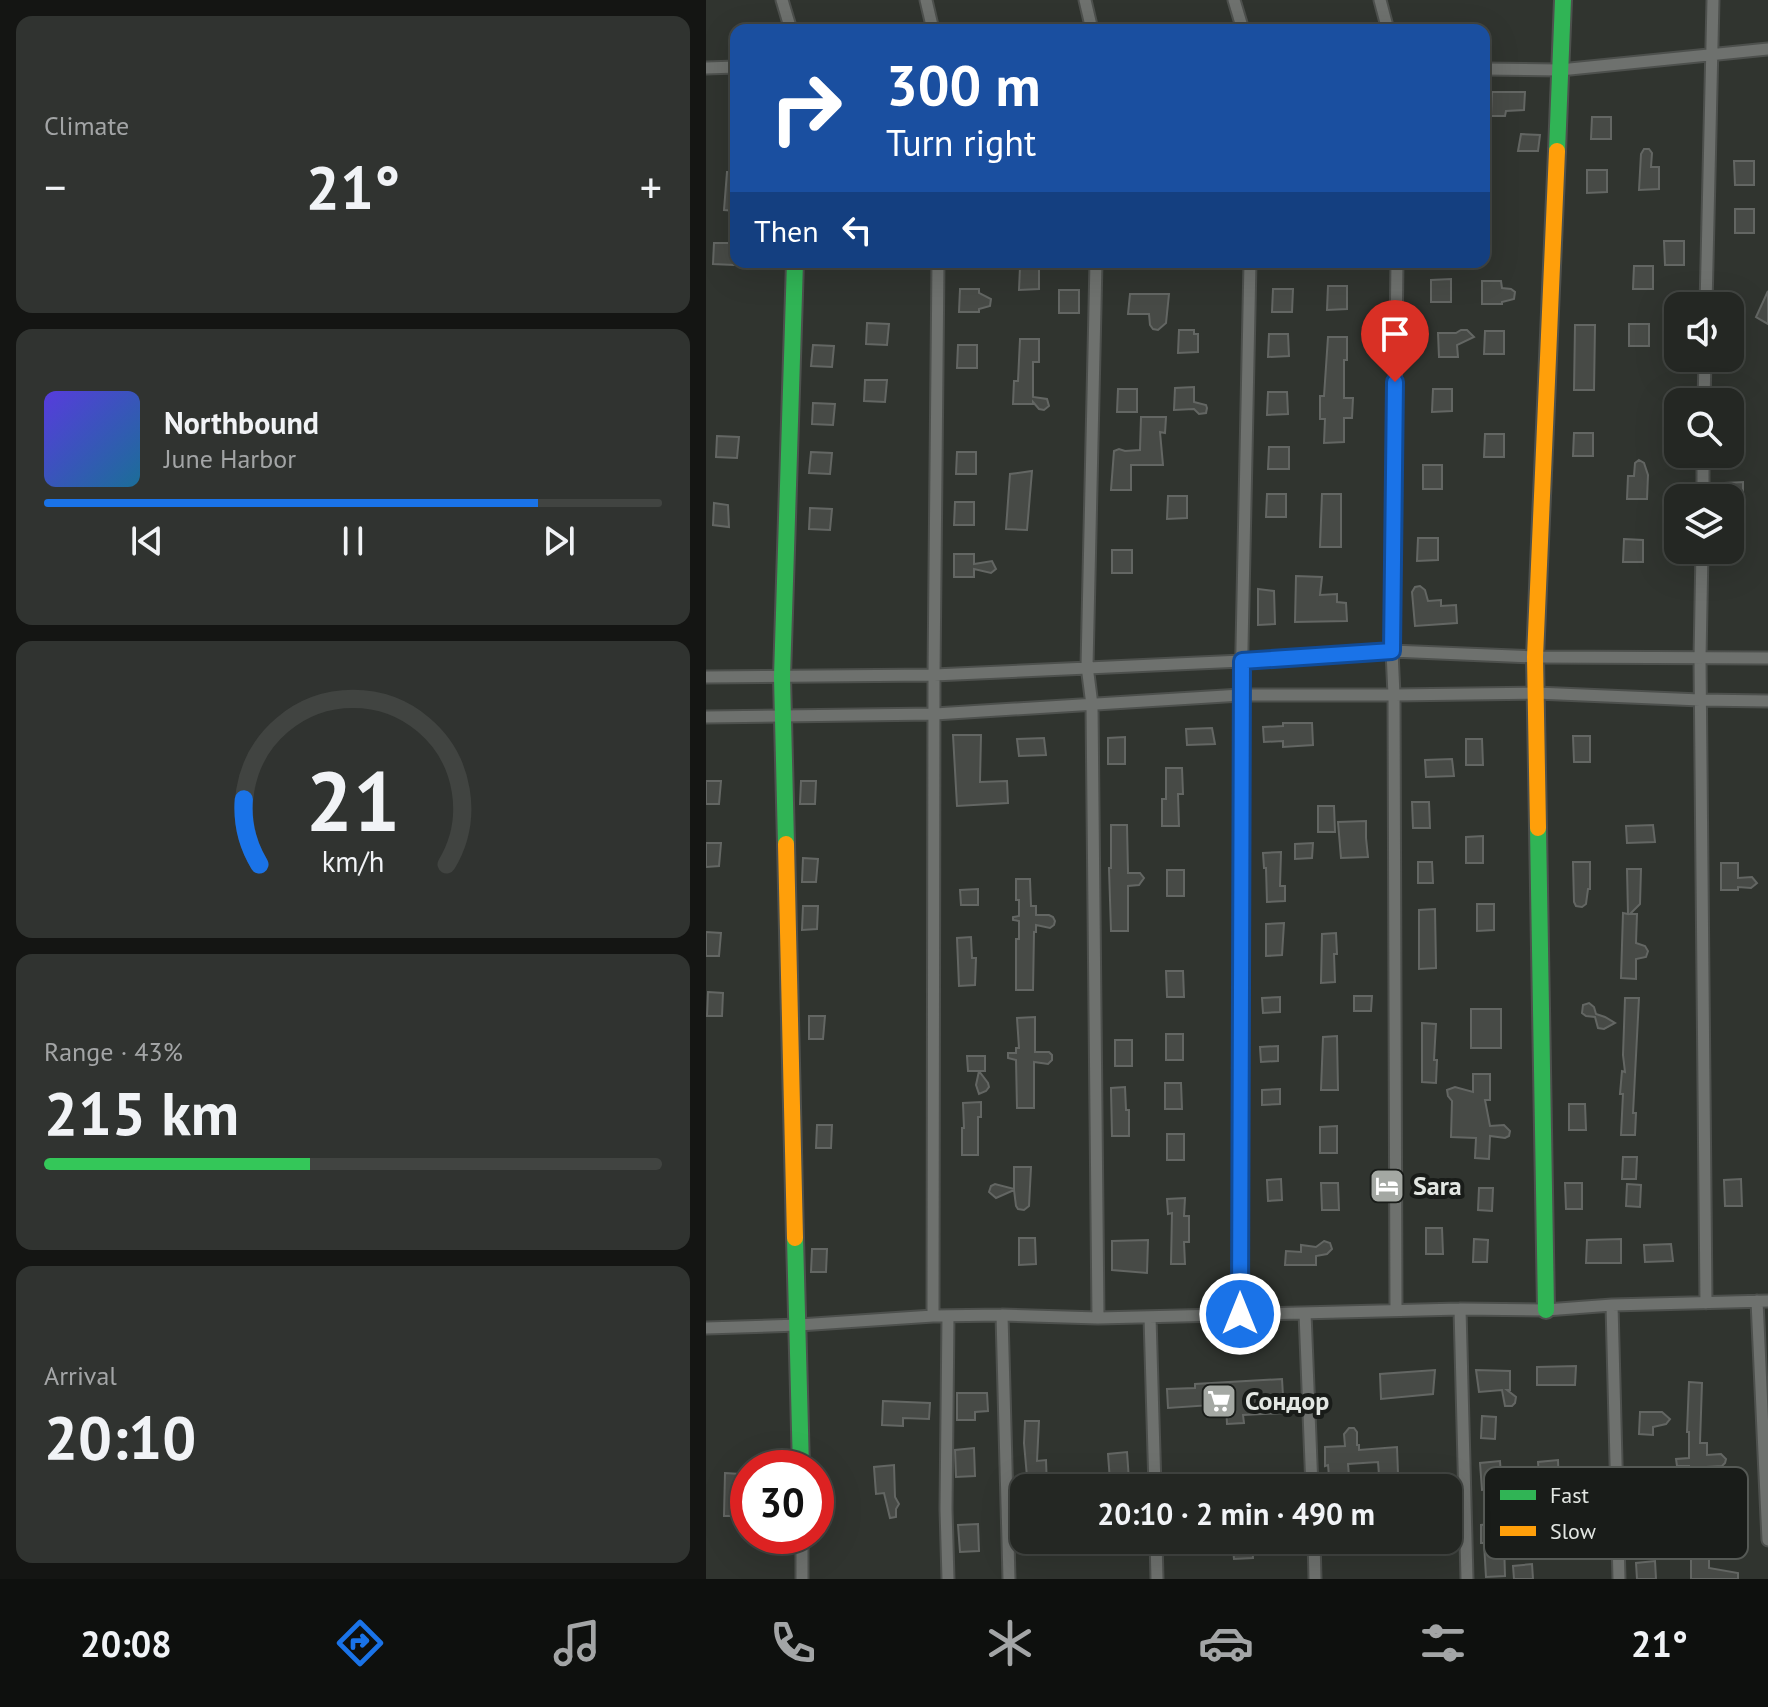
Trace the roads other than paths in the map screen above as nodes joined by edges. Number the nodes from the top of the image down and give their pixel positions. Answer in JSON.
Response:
{"nodes":[{"id":1,"x":782,"y":0,"type":"edge"},
{"id":2,"x":926,"y":0,"type":"edge"},
{"id":3,"x":1085,"y":0,"type":"edge"},
{"id":4,"x":1234,"y":0,"type":"edge"},
{"id":5,"x":1380,"y":0,"type":"edge"},
{"id":6,"x":1563,"y":0,"type":"edge"},
{"id":7,"x":1713,"y":0,"type":"edge"},
{"id":8,"x":789,"y":24,"type":"edge"},
{"id":9,"x":932,"y":24,"type":"edge"},
{"id":10,"x":1091,"y":24,"type":"edge"},
{"id":11,"x":1241,"y":24,"type":"edge"},
{"id":12,"x":1386,"y":24,"type":"edge"},
{"id":13,"x":1768,"y":49,"type":"edge"},
{"id":14,"x":1712,"y":55,"type":"junction"},
{"id":15,"x":730,"y":67,"type":"edge"},
{"id":16,"x":706,"y":68,"type":"edge"},
{"id":17,"x":1490,"y":69,"type":"edge"},
{"id":18,"x":1560,"y":70,"type":"junction"},
{"id":19,"x":795,"y":268,"type":"edge"},
{"id":20,"x":938,"y":268,"type":"edge"},
{"id":21,"x":1096,"y":268,"type":"edge"},
{"id":22,"x":1250,"y":268,"type":"edge"},
{"id":23,"x":1397,"y":268,"type":"edge"},
{"id":24,"x":1706,"y":292,"type":"edge"},
{"id":25,"x":1702,"y":564,"type":"edge"},
{"id":26,"x":1392,"y":651,"type":"junction"},
{"id":27,"x":1535,"y":657,"type":"junction"},
{"id":28,"x":1700,"y":658,"type":"junction"},
{"id":29,"x":1768,"y":658,"type":"edge"},
{"id":30,"x":1242,"y":661,"type":"junction"},
{"id":31,"x":1087,"y":666,"type":"junction"},
{"id":32,"x":934,"y":675,"type":"junction"},
{"id":33,"x":706,"y":677,"type":"edge"},
{"id":34,"x":782,"y":677,"type":"junction"},
{"id":35,"x":1536,"y":693,"type":"junction"},
{"id":36,"x":1241,"y":695,"type":"junction"},
{"id":37,"x":1394,"y":695,"type":"junction"},
{"id":38,"x":1700,"y":700,"type":"junction"},
{"id":39,"x":1768,"y":701,"type":"edge"},
{"id":40,"x":1092,"y":705,"type":"junction"},
{"id":41,"x":935,"y":714,"type":"junction"},
{"id":42,"x":706,"y":717,"type":"edge"},
{"id":43,"x":783,"y":717,"type":"junction"},
{"id":44,"x":1762,"y":1301,"type":"edge"},
{"id":45,"x":1706,"y":1303,"type":"junction"},
{"id":46,"x":1612,"y":1305,"type":"junction"},
{"id":47,"x":1460,"y":1309,"type":"junction"},
{"id":48,"x":1396,"y":1310,"type":"junction"},
{"id":49,"x":1546,"y":1310,"type":"junction"},
{"id":50,"x":1305,"y":1313,"type":"junction"},
{"id":51,"x":1240,"y":1314,"type":"junction"},
{"id":52,"x":1002,"y":1315,"type":"junction"},
{"id":53,"x":933,"y":1316,"type":"junction"},
{"id":54,"x":948,"y":1316,"type":"junction"},
{"id":55,"x":1150,"y":1317,"type":"junction"},
{"id":56,"x":1098,"y":1318,"type":"junction"},
{"id":57,"x":799,"y":1325,"type":"junction"},
{"id":58,"x":706,"y":1328,"type":"edge"},
{"id":59,"x":801,"y":1450,"type":"edge"},
{"id":60,"x":1616,"y":1467,"type":"edge"},
{"id":61,"x":1155,"y":1474,"type":"edge"},
{"id":62,"x":1311,"y":1474,"type":"edge"},
{"id":63,"x":1768,"y":1540,"type":"edge"},
{"id":64,"x":802,"y":1554,"type":"edge"},
{"id":65,"x":1156,"y":1554,"type":"edge"},
{"id":66,"x":1314,"y":1554,"type":"edge"},
{"id":67,"x":1618,"y":1559,"type":"edge"},
{"id":68,"x":802,"y":1579,"type":"edge"},
{"id":69,"x":948,"y":1579,"type":"edge"},
{"id":70,"x":1009,"y":1579,"type":"edge"},
{"id":71,"x":1157,"y":1579,"type":"edge"},
{"id":72,"x":1315,"y":1579,"type":"edge"},
{"id":73,"x":1467,"y":1579,"type":"edge"},
{"id":74,"x":1619,"y":1579,"type":"edge"}],
"edges":[{"from":1,"to":8,"type":"street"},
{"from":2,"to":9,"type":"street"},
{"from":3,"to":10,"type":"street"},
{"from":4,"to":11,"type":"street"},
{"from":5,"to":12,"type":"street"},
{"from":6,"to":18,"type":"street"},
{"from":7,"to":14,"type":"street"},
{"from":13,"to":14,"type":"street"},
{"from":14,"to":18,"type":"street"},
{"from":14,"to":24,"type":"street"},
{"from":15,"to":16,"type":"street"},
{"from":17,"to":18,"type":"street"},
{"from":18,"to":27,"type":"street"},
{"from":19,"to":34,"type":"street"},
{"from":20,"to":32,"type":"street"},
{"from":21,"to":31,"type":"street"},
{"from":22,"to":30,"type":"street"},
{"from":23,"to":26,"type":"street"},
{"from":25,"to":28,"type":"street"},
{"from":26,"to":27,"type":"street"},
{"from":26,"to":30,"type":"street"},
{"from":26,"to":37,"type":"street"},
{"from":27,"to":28,"type":"street"},
{"from":27,"to":35,"type":"street"},
{"from":28,"to":29,"type":"street"},
{"from":28,"to":38,"type":"street"},
{"from":30,"to":31,"type":"street"},
{"from":30,"to":36,"type":"street"},
{"from":31,"to":32,"type":"street"},
{"from":31,"to":40,"type":"street"},
{"from":32,"to":34,"type":"street"},
{"from":32,"to":41,"type":"street"},
{"from":33,"to":34,"type":"street"},
{"from":34,"to":43,"type":"street"},
{"from":35,"to":37,"type":"street"},
{"from":35,"to":38,"type":"street"},
{"from":35,"to":49,"type":"street"},
{"from":36,"to":37,"type":"street"},
{"from":36,"to":40,"type":"street"},
{"from":36,"to":51,"type":"street"},
{"from":37,"to":48,"type":"street"},
{"from":38,"to":39,"type":"street"},
{"from":38,"to":45,"type":"street"},
{"from":40,"to":41,"type":"street"},
{"from":40,"to":56,"type":"street"},
{"from":41,"to":43,"type":"street"},
{"from":41,"to":53,"type":"street"},
{"from":42,"to":43,"type":"street"},
{"from":43,"to":57,"type":"street"},
{"from":44,"to":45,"type":"street"},
{"from":44,"to":63,"type":"street"},
{"from":45,"to":46,"type":"street"},
{"from":46,"to":49,"type":"street"},
{"from":46,"to":60,"type":"street"},
{"from":47,"to":48,"type":"street"},
{"from":47,"to":49,"type":"street"},
{"from":47,"to":73,"type":"street"},
{"from":48,"to":50,"type":"street"},
{"from":50,"to":51,"type":"street"},
{"from":50,"to":62,"type":"street"},
{"from":51,"to":55,"type":"street"},
{"from":52,"to":54,"type":"street"},
{"from":52,"to":56,"type":"street"},
{"from":52,"to":70,"type":"street"},
{"from":53,"to":54,"type":"street"},
{"from":53,"to":57,"type":"street"},
{"from":54,"to":69,"type":"street"},
{"from":55,"to":56,"type":"street"},
{"from":55,"to":61,"type":"street"},
{"from":57,"to":58,"type":"street"},
{"from":57,"to":59,"type":"street"},
{"from":64,"to":68,"type":"street"},
{"from":65,"to":71,"type":"street"},
{"from":66,"to":72,"type":"street"},
{"from":67,"to":74,"type":"street"}]}
